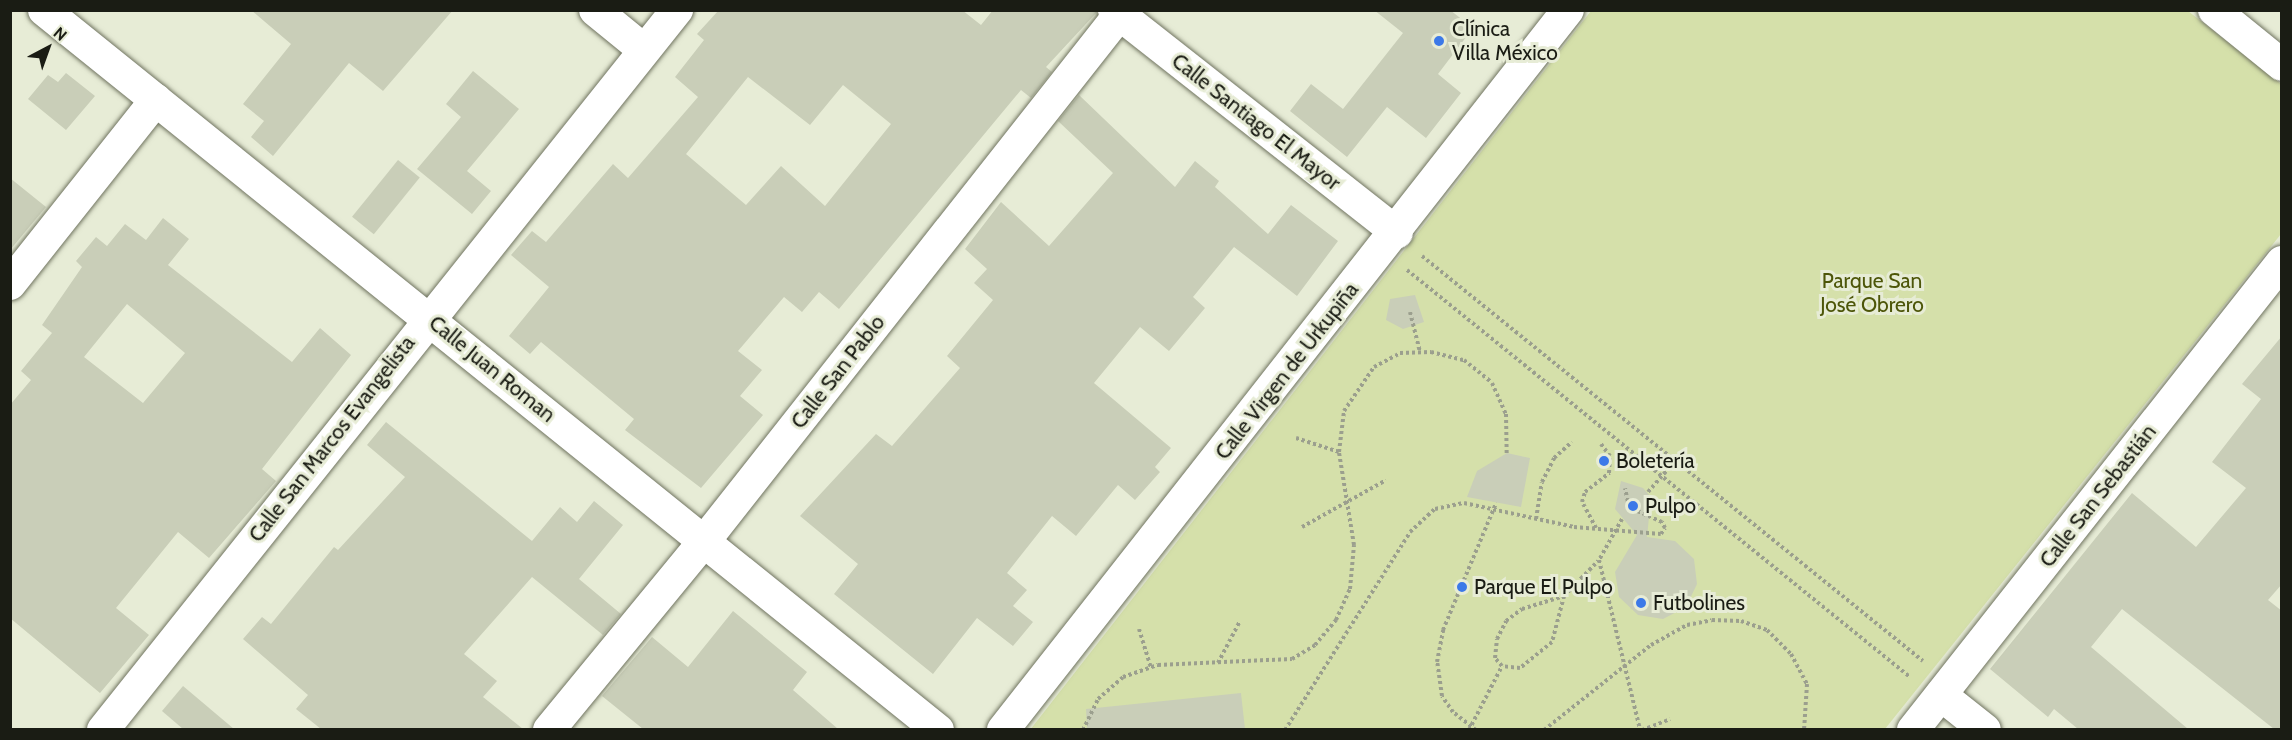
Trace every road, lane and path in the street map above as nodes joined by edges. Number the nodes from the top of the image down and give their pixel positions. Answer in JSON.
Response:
{"nodes":[{"id":1,"x":44,"y":10,"type":"edge"},
{"id":2,"x":595,"y":10,"type":"edge"},
{"id":3,"x":677,"y":10,"type":"edge"},
{"id":4,"x":1568,"y":10,"type":"edge"},
{"id":5,"x":2214,"y":10,"type":"edge"},
{"id":6,"x":1119,"y":12,"type":"edge"},
{"id":7,"x":644,"y":50,"type":"junction"},
{"id":8,"x":2282,"y":64,"type":"edge"},
{"id":9,"x":156,"y":100,"type":"junction"},
{"id":10,"x":1404,"y":241,"type":"junction"},
{"id":11,"x":2282,"y":262,"type":"edge"},
{"id":12,"x":1400,"y":264,"type":"dead end"},
{"id":13,"x":10,"y":284,"type":"edge"},
{"id":14,"x":1410,"y":312,"type":"dead end"},
{"id":15,"x":428,"y":317,"type":"junction"},
{"id":16,"x":1420,"y":352,"type":"junction"},
{"id":17,"x":1296,"y":438,"type":"dead end"},
{"id":18,"x":1572,"y":442,"type":"dead end"},
{"id":19,"x":1601,"y":444,"type":"dead end"},
{"id":20,"x":1340,"y":452,"type":"junction"},
{"id":21,"x":1507,"y":453,"type":"dead end"},
{"id":22,"x":1675,"y":461,"type":"junction"},
{"id":23,"x":1662,"y":477,"type":"junction"},
{"id":24,"x":1386,"y":480,"type":"dead end"},
{"id":25,"x":1625,"y":488,"type":"dead end"},
{"id":26,"x":1648,"y":492,"type":"dead end"},
{"id":27,"x":1348,"y":498,"type":"junction"},
{"id":28,"x":1496,"y":503,"type":"dead end"},
{"id":29,"x":1493,"y":510,"type":"junction"},
{"id":30,"x":1536,"y":519,"type":"junction"},
{"id":31,"x":1622,"y":519,"type":"dead end"},
{"id":32,"x":1302,"y":527,"type":"dead end"},
{"id":33,"x":1596,"y":528,"type":"junction"},
{"id":34,"x":1613,"y":528,"type":"junction"},
{"id":35,"x":706,"y":539,"type":"junction"},
{"id":36,"x":1599,"y":560,"type":"junction"},
{"id":37,"x":1564,"y":596,"type":"junction"},
{"id":38,"x":1240,"y":621,"type":"dead end"},
{"id":39,"x":1139,"y":629,"type":"dead end"},
{"id":40,"x":1218,"y":663,"type":"junction"},
{"id":41,"x":1626,"y":664,"type":"junction"},
{"id":42,"x":1927,"y":664,"type":"dead end"},
{"id":43,"x":1502,"y":666,"type":"junction"},
{"id":44,"x":1151,"y":668,"type":"junction"},
{"id":45,"x":1914,"y":680,"type":"dead end"},
{"id":46,"x":1941,"y":695,"type":"junction"},
{"id":47,"x":1670,"y":719,"type":"dead end"},
{"id":48,"x":103,"y":729,"type":"edge"},
{"id":49,"x":549,"y":729,"type":"edge"},
{"id":50,"x":938,"y":729,"type":"edge"},
{"id":51,"x":1003,"y":729,"type":"edge"},
{"id":52,"x":1083,"y":729,"type":"edge"},
{"id":53,"x":1285,"y":729,"type":"edge"},
{"id":54,"x":1469,"y":729,"type":"edge"},
{"id":55,"x":1476,"y":729,"type":"edge"},
{"id":56,"x":1544,"y":729,"type":"edge"},
{"id":57,"x":1641,"y":729,"type":"edge"},
{"id":58,"x":1804,"y":729,"type":"edge"},
{"id":59,"x":1913,"y":729,"type":"edge"},
{"id":60,"x":1985,"y":729,"type":"edge"}],
"edges":[{"from":1,"to":9,"type":"street","name":"Calle Juan Roman"},
{"from":2,"to":7,"type":"street"},
{"from":3,"to":7,"type":"street","name":"Calle San Marcos Evangelista"},
{"from":4,"to":10,"type":"street","name":"Calle Virgen de Urkupiña"},
{"from":5,"to":8,"type":"street"},
{"from":6,"to":10,"type":"street","name":"Calle Santiago El Mayor"},
{"from":6,"to":35,"type":"street","name":"Calle San Pablo"},
{"from":7,"to":15,"type":"street","name":"Calle San Marcos Evangelista"},
{"from":9,"to":13,"type":"street"},
{"from":9,"to":15,"type":"street","name":"Calle Juan Roman"},
{"from":10,"to":22,"type":"path"},
{"from":10,"to":51,"type":"street","name":"Calle Virgen de Urkupiña"},
{"from":11,"to":46,"type":"street","name":"Calle San Sebastián"},
{"from":12,"to":23,"type":"path"},
{"from":14,"to":16,"type":"path"},
{"from":15,"to":35,"type":"street","name":"Calle Juan Roman"},
{"from":15,"to":48,"type":"street","name":"Calle San Marcos Evangelista"},
{"from":16,"to":20,"type":"path"},
{"from":16,"to":21,"type":"path"},
{"from":17,"to":20,"type":"path"},
{"from":18,"to":30,"type":"path"},
{"from":19,"to":33,"type":"path"},
{"from":20,"to":27,"type":"path"},
{"from":22,"to":23,"type":"path"},
{"from":22,"to":42,"type":"path"},
{"from":23,"to":26,"type":"path"},
{"from":23,"to":45,"type":"path"},
{"from":24,"to":27,"type":"path"},
{"from":25,"to":34,"type":"path"},
{"from":27,"to":32,"type":"path"},
{"from":27,"to":40,"type":"path"},
{"from":28,"to":29,"type":"path"},
{"from":29,"to":30,"type":"path"},
{"from":29,"to":53,"type":"path"},
{"from":29,"to":55,"type":"path"},
{"from":30,"to":33,"type":"path"},
{"from":31,"to":34,"type":"path"},
{"from":33,"to":34,"type":"path"},
{"from":34,"to":36,"type":"path"},
{"from":35,"to":49,"type":"street","name":"Calle San Pablo"},
{"from":35,"to":50,"type":"street","name":"Calle Juan Roman"},
{"from":36,"to":37,"type":"path"},
{"from":36,"to":41,"type":"path"},
{"from":37,"to":43,"type":"path"},
{"from":37,"to":43,"type":"path"},
{"from":38,"to":40,"type":"path"},
{"from":39,"to":44,"type":"path"},
{"from":40,"to":44,"type":"path"},
{"from":41,"to":56,"type":"path"},
{"from":41,"to":57,"type":"path"},
{"from":41,"to":58,"type":"path"},
{"from":43,"to":54,"type":"path","bridge":true},
{"from":44,"to":52,"type":"path"},
{"from":46,"to":59,"type":"street","name":"Calle San Sebastián"},
{"from":46,"to":60,"type":"street"},
{"from":47,"to":57,"type":"path"}]}
